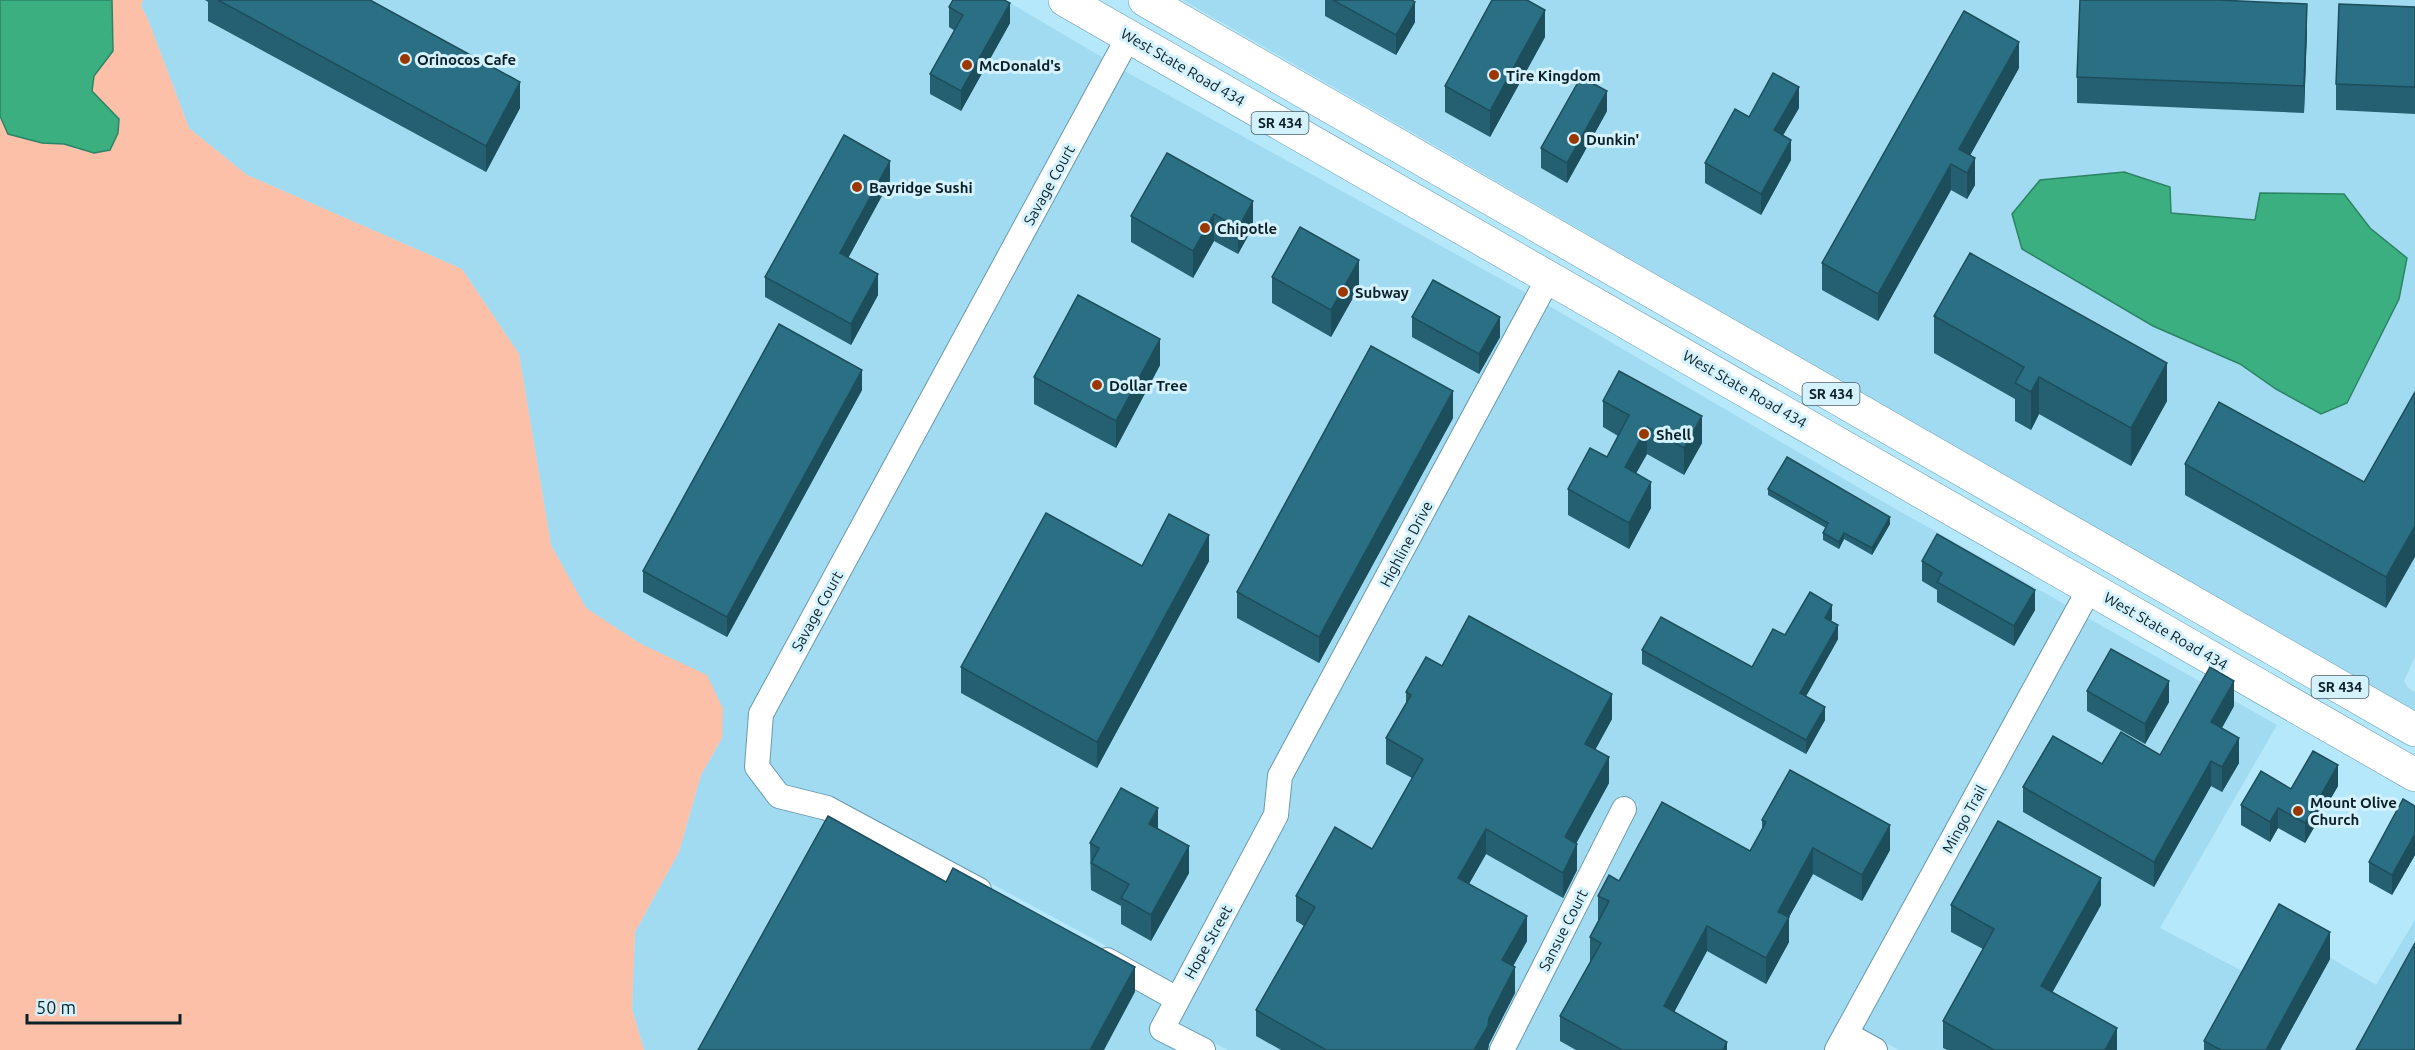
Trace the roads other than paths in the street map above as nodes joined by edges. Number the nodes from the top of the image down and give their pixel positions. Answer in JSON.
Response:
{"nodes":[{"id":1,"x":1137,"y":0,"type":"edge"},
{"id":2,"x":1145,"y":0,"type":"edge"},
{"id":3,"x":1069,"y":2,"type":"edge"},
{"id":4,"x":1194,"y":28,"type":"junction"},
{"id":5,"x":1130,"y":36,"type":"junction"},
{"id":6,"x":1549,"y":277,"type":"junction"},
{"id":7,"x":2028,"y":552,"type":"junction"},
{"id":8,"x":2106,"y":552,"type":"junction"},
{"id":9,"x":2157,"y":581,"type":"junction"},
{"id":10,"x":2090,"y":588,"type":"junction"},
{"id":11,"x":2415,"y":730,"type":"edge"},
{"id":12,"x":2415,"y":776,"type":"edge"},
{"id":13,"x":1624,"y":810,"type":"dead end"},
{"id":14,"x":1276,"y":815,"type":"joint"},
{"id":15,"x":999,"y":901,"type":"edge"},
{"id":16,"x":1083,"y":947,"type":"edge"},
{"id":17,"x":1177,"y":999,"type":"junction"},
{"id":18,"x":1842,"y":1042,"type":"edge"},
{"id":19,"x":1203,"y":1050,"type":"edge"},
{"id":20,"x":1502,"y":1050,"type":"edge"},
{"id":21,"x":1875,"y":1050,"type":"edge"}],
"edges":[{"from":1,"to":3,"type":"main road"},
{"from":2,"to":4,"type":"main road","number":"SR 434"},
{"from":3,"to":5,"type":"main road","name":"West State Road 434","number":"SR 434"},
{"from":4,"to":5,"type":"main road"},
{"from":4,"to":8,"type":"main road","number":"SR 434"},
{"from":5,"to":6,"type":"main road","name":"West State Road 434","number":"SR 434"},
{"from":5,"to":15,"type":"street","name":"Savage Court"},
{"from":6,"to":7,"type":"main road","name":"West State Road 434","number":"SR 434"},
{"from":6,"to":14,"type":"street","name":"Highline Drive"},
{"from":7,"to":8,"type":"main road"},
{"from":7,"to":10,"type":"main road","name":"West State Road 434","number":"SR 434"},
{"from":8,"to":9,"type":"main road","number":"SR 434"},
{"from":9,"to":10,"type":"main road"},
{"from":9,"to":11,"type":"main road","number":"SR 434"},
{"from":10,"to":12,"type":"main road","name":"West State Road 434","number":"SR 434"},
{"from":10,"to":18,"type":"street","name":"Mingo Trail"},
{"from":13,"to":20,"type":"street","name":"Sansue Court"},
{"from":14,"to":17,"type":"street","name":"Hope Street"},
{"from":16,"to":17,"type":"street"},
{"from":17,"to":19,"type":"street","name":"Hope Street"},
{"from":18,"to":21,"type":"street"}]}
